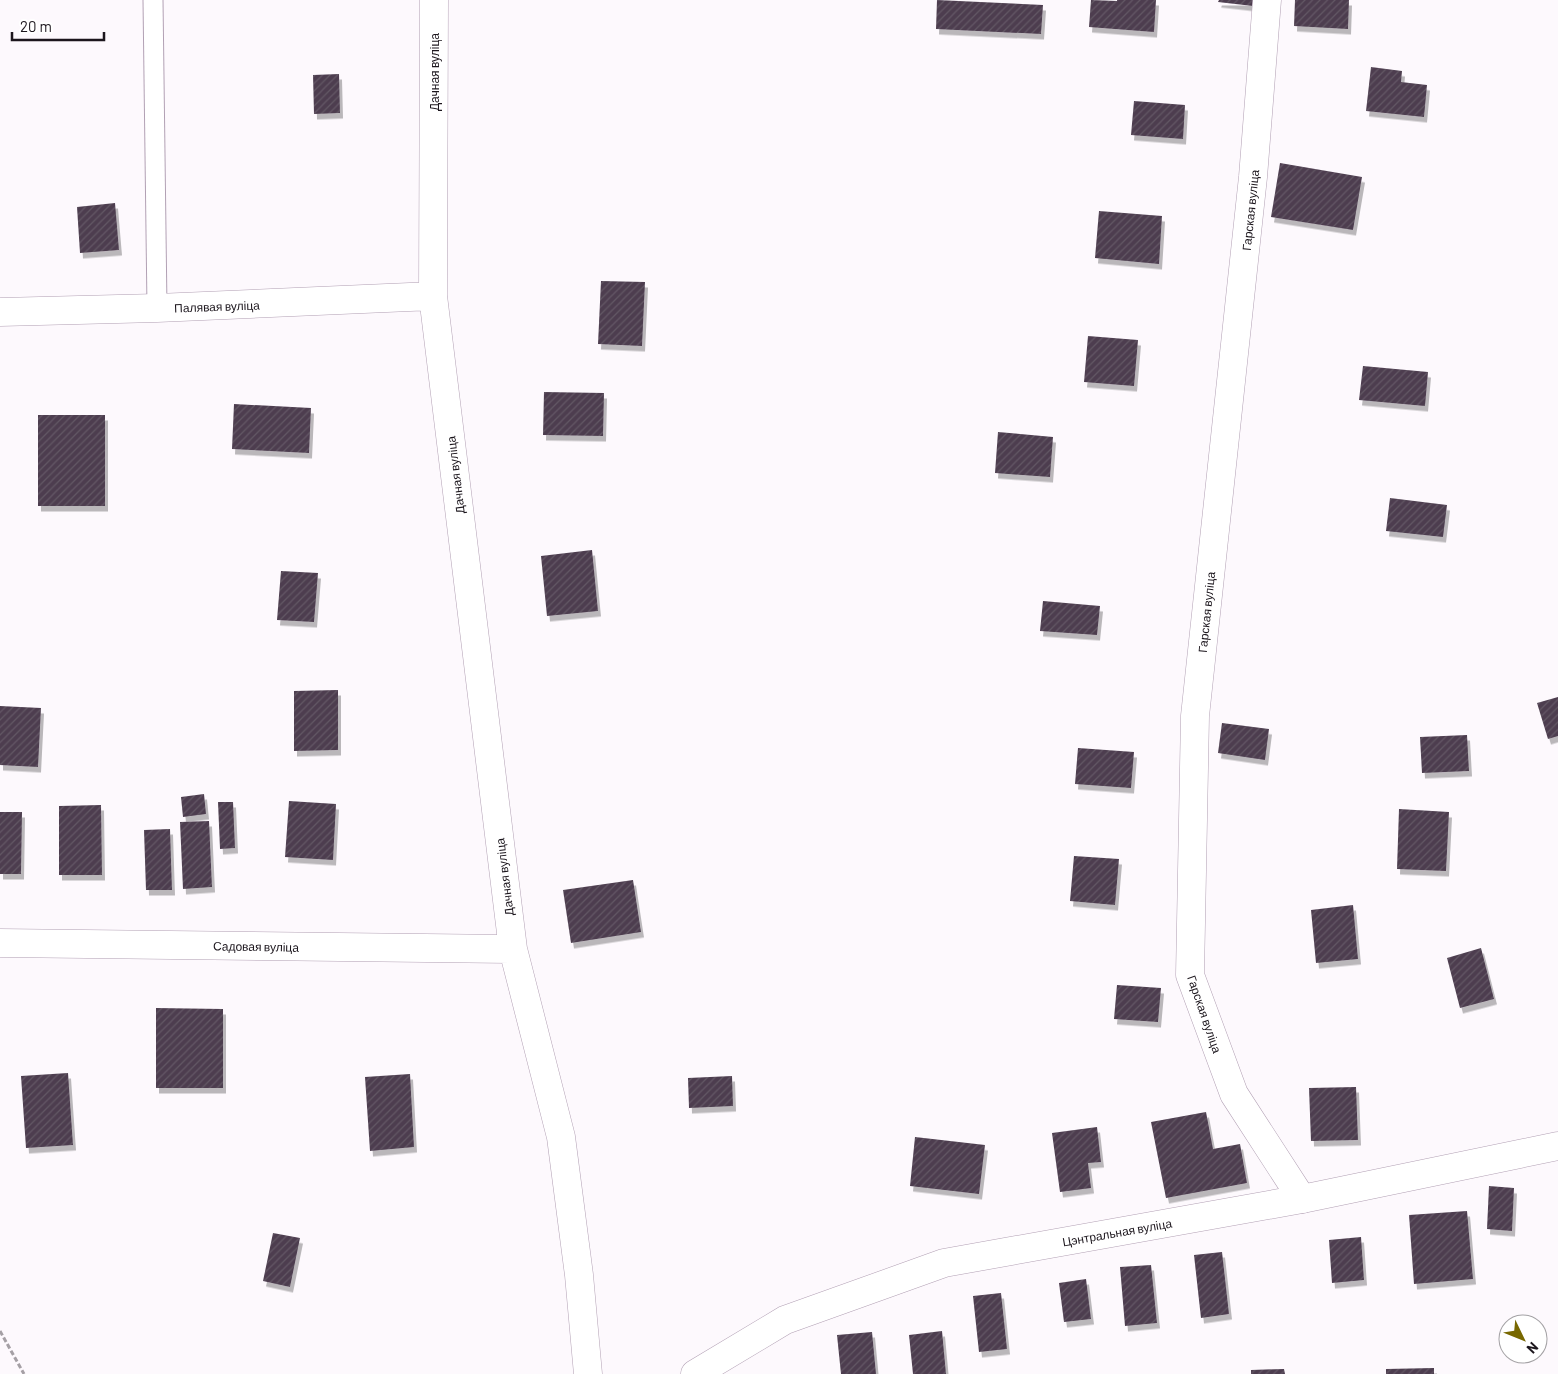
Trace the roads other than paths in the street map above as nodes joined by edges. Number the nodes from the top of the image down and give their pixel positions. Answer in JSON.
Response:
{"nodes":[{"id":1,"x":153,"y":0,"type":"edge"},
{"id":2,"x":434,"y":0,"type":"edge"},
{"id":3,"x":1267,"y":0,"type":"edge"},
{"id":4,"x":434,"y":296,"type":"junction"},
{"id":5,"x":157,"y":308,"type":"junction"},
{"id":6,"x":0,"y":312,"type":"edge"},
{"id":7,"x":0,"y":942,"type":"edge"},
{"id":8,"x":513,"y":949,"type":"junction"},
{"id":9,"x":1558,"y":1146,"type":"edge"},
{"id":10,"x":1302,"y":1199,"type":"junction"},
{"id":11,"x":588,"y":1374,"type":"edge"},
{"id":12,"x":695,"y":1374,"type":"edge"}],
"edges":[{"from":1,"to":5,"type":"lane"},
{"from":2,"to":4,"type":"street","name":"Дачная вуліца"},
{"from":3,"to":10,"type":"street","name":"Гарская вуліца"},
{"from":4,"to":5,"type":"street","name":"Палявая вуліца"},
{"from":4,"to":8,"type":"street","name":"Дачная вуліца"},
{"from":5,"to":6,"type":"street","name":"Палявая вуліца"},
{"from":7,"to":8,"type":"street","name":"Садовая вуліца"},
{"from":8,"to":11,"type":"street","name":"Дачная вуліца"},
{"from":9,"to":10,"type":"street","name":"Цэнтральная вуліца"},
{"from":10,"to":12,"type":"street","name":"Цэнтральная вуліца"}]}
